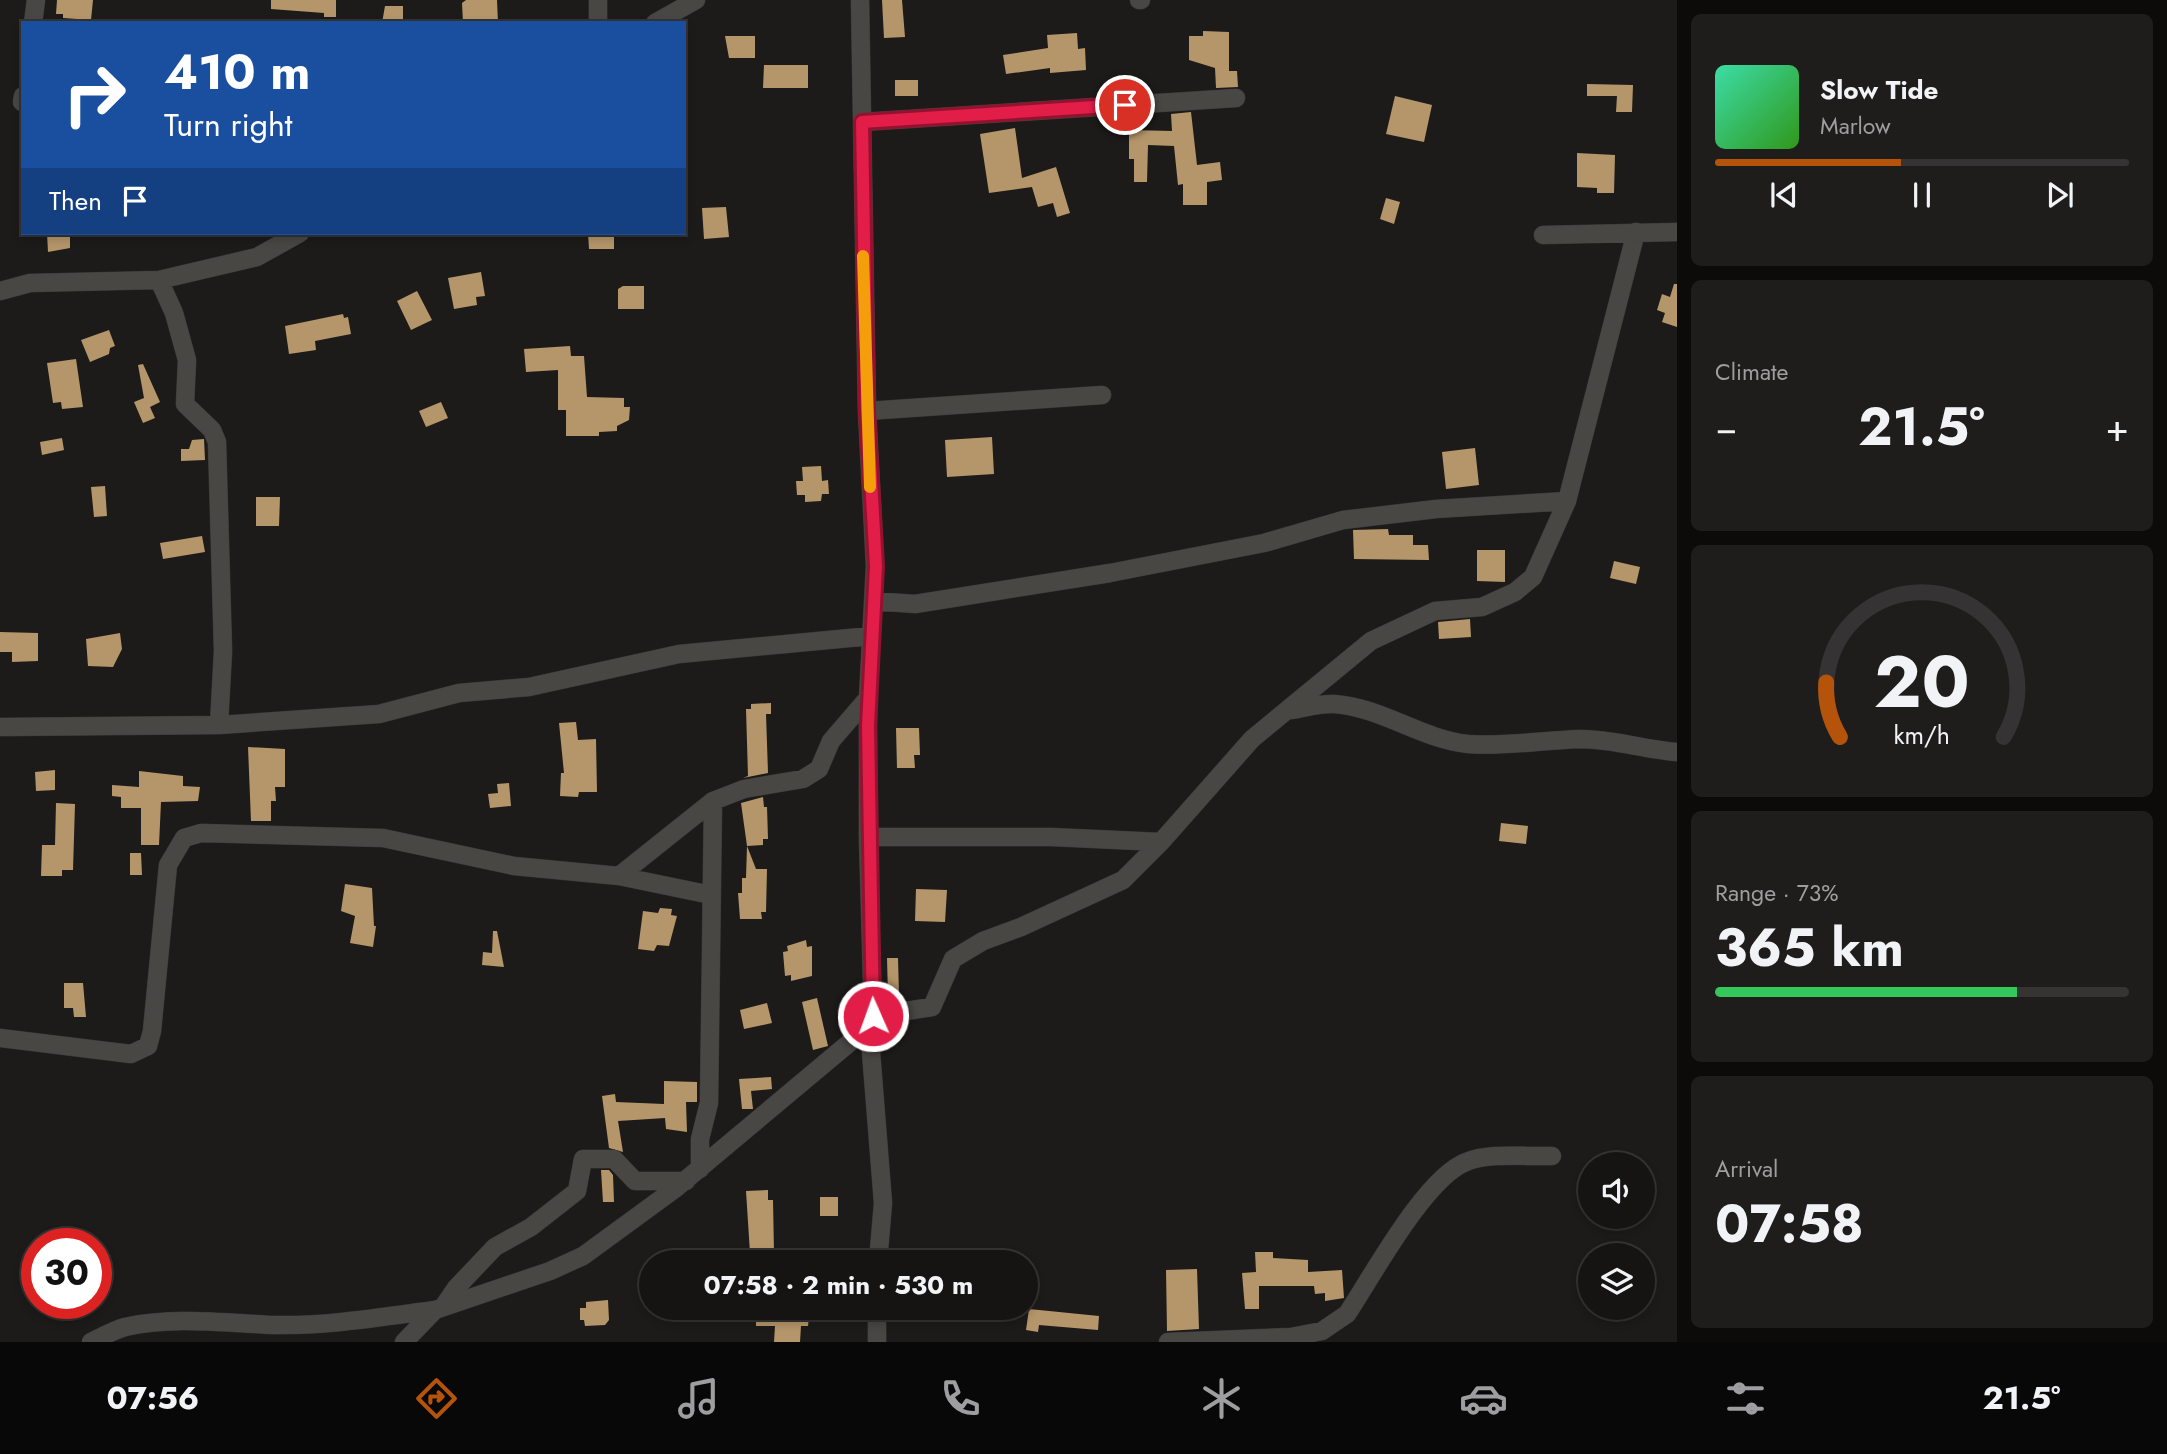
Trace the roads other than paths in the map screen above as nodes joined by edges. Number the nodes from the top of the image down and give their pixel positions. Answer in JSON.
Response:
{"nodes":[{"id":1,"x":36,"y":0,"type":"edge"},
{"id":2,"x":598,"y":0,"type":"edge"},
{"id":3,"x":696,"y":0,"type":"edge"},
{"id":4,"x":860,"y":0,"type":"edge"},
{"id":5,"x":33,"y":21,"type":"edge"},
{"id":6,"x":598,"y":21,"type":"edge"},
{"id":7,"x":659,"y":21,"type":"edge"},
{"id":8,"x":1236,"y":98,"type":"dead end"},
{"id":9,"x":862,"y":122,"type":"junction"},
{"id":10,"x":1636,"y":232,"type":"junction"},
{"id":11,"x":1677,"y":232,"type":"edge"},
{"id":12,"x":296,"y":235,"type":"edge"},
{"id":13,"x":1543,"y":235,"type":"dead end"},
{"id":14,"x":159,"y":279,"type":"junction"},
{"id":15,"x":0,"y":291,"type":"edge"},
{"id":16,"x":1102,"y":396,"type":"dead end"},
{"id":17,"x":867,"y":411,"type":"junction"},
{"id":18,"x":1567,"y":501,"type":"junction"},
{"id":19,"x":873,"y":601,"type":"junction"},
{"id":20,"x":871,"y":636,"type":"junction"},
{"id":21,"x":868,"y":698,"type":"junction"},
{"id":22,"x":1291,"y":710,"type":"junction"},
{"id":23,"x":219,"y":725,"type":"junction"},
{"id":24,"x":0,"y":727,"type":"edge"},
{"id":25,"x":1677,"y":752,"type":"edge"},
{"id":26,"x":713,"y":801,"type":"junction"},
{"id":27,"x":868,"y":837,"type":"junction"},
{"id":28,"x":1161,"y":842,"type":"junction"},
{"id":29,"x":620,"y":876,"type":"junction"},
{"id":30,"x":711,"y":895,"type":"junction"},
{"id":31,"x":873,"y":1020,"type":"junction"},
{"id":32,"x":0,"y":1038,"type":"edge"},
{"id":33,"x":1552,"y":1156,"type":"dead end"},
{"id":34,"x":700,"y":1169,"type":"junction"},
{"id":35,"x":686,"y":1181,"type":"junction"},
{"id":36,"x":879,"y":1250,"type":"edge"},
{"id":37,"x":439,"y":1308,"type":"junction"},
{"id":38,"x":877,"y":1320,"type":"edge"},
{"id":39,"x":91,"y":1342,"type":"edge"},
{"id":40,"x":404,"y":1342,"type":"edge"},
{"id":41,"x":877,"y":1342,"type":"edge"},
{"id":42,"x":1168,"y":1342,"type":"edge"}],
"edges":[{"from":1,"to":5,"type":"street"},
{"from":2,"to":6,"type":"street"},
{"from":3,"to":7,"type":"street"},
{"from":4,"to":9,"type":"street"},
{"from":8,"to":9,"type":"street"},
{"from":9,"to":17,"type":"street"},
{"from":10,"to":11,"type":"street"},
{"from":10,"to":13,"type":"street"},
{"from":10,"to":18,"type":"street"},
{"from":12,"to":14,"type":"street"},
{"from":14,"to":15,"type":"street"},
{"from":14,"to":23,"type":"street"},
{"from":16,"to":17,"type":"street"},
{"from":17,"to":19,"type":"street"},
{"from":18,"to":19,"type":"street"},
{"from":18,"to":22,"type":"street"},
{"from":19,"to":20,"type":"street"},
{"from":20,"to":21,"type":"street"},
{"from":20,"to":23,"type":"street"},
{"from":21,"to":26,"type":"street"},
{"from":21,"to":27,"type":"street"},
{"from":22,"to":25,"type":"street"},
{"from":22,"to":28,"type":"street"},
{"from":23,"to":24,"type":"street"},
{"from":26,"to":29,"type":"street"},
{"from":26,"to":30,"type":"street"},
{"from":27,"to":28,"type":"street"},
{"from":27,"to":31,"type":"street"},
{"from":28,"to":31,"type":"street"},
{"from":29,"to":30,"type":"street"},
{"from":29,"to":32,"type":"street"},
{"from":30,"to":34,"type":"street"},
{"from":31,"to":34,"type":"street"},
{"from":31,"to":36,"type":"street"},
{"from":33,"to":42,"type":"street"},
{"from":34,"to":35,"type":"street"},
{"from":35,"to":37,"type":"street"},
{"from":35,"to":37,"type":"street"},
{"from":37,"to":39,"type":"street"},
{"from":37,"to":40,"type":"street"},
{"from":38,"to":41,"type":"street"}]}
